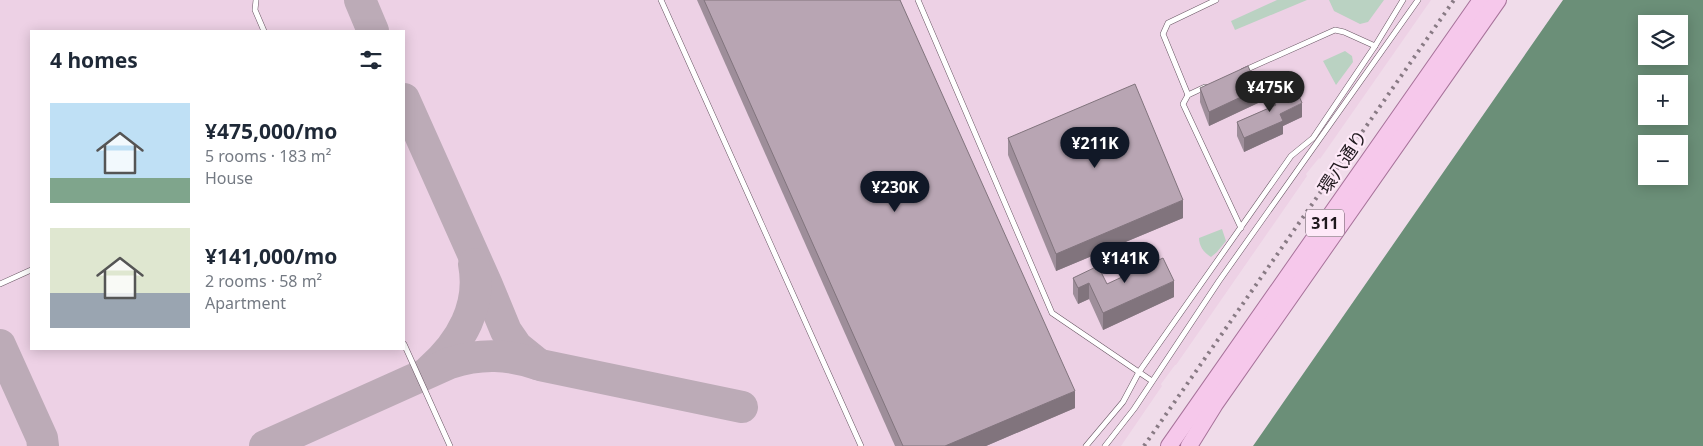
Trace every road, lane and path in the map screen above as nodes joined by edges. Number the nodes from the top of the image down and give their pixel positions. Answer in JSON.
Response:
{"nodes":[{"id":1,"x":256,"y":0,"type":"edge"},
{"id":2,"x":661,"y":0,"type":"edge"},
{"id":3,"x":918,"y":0,"type":"edge"},
{"id":4,"x":1216,"y":0,"type":"edge"},
{"id":5,"x":1403,"y":0,"type":"edge"},
{"id":6,"x":1418,"y":0,"type":"edge"},
{"id":7,"x":1481,"y":0,"type":"edge"},
{"id":8,"x":1498,"y":0,"type":"edge"},
{"id":9,"x":264,"y":30,"type":"edge"},
{"id":10,"x":1375,"y":46,"type":"junction"},
{"id":11,"x":1240,"y":72,"type":"edge"},
{"id":12,"x":1214,"y":83,"type":"edge"},
{"id":13,"x":1188,"y":95,"type":"junction"},
{"id":14,"x":1240,"y":228,"type":"junction"},
{"id":15,"x":30,"y":270,"type":"edge"},
{"id":16,"x":0,"y":284,"type":"edge"},
{"id":17,"x":405,"y":346,"type":"edge"},
{"id":18,"x":1139,"y":372,"type":"junction"},
{"id":19,"x":1152,"y":381,"type":"junction"},
{"id":20,"x":450,"y":446,"type":"edge"},
{"id":21,"x":861,"y":446,"type":"edge"},
{"id":22,"x":1086,"y":446,"type":"edge"},
{"id":23,"x":1105,"y":446,"type":"edge"},
{"id":24,"x":1170,"y":446,"type":"edge"},
{"id":25,"x":1189,"y":446,"type":"edge"}],
"edges":[{"from":1,"to":9,"type":"lane"},
{"from":2,"to":21,"type":"lane"},
{"from":3,"to":18,"type":"lane"},
{"from":4,"to":13,"type":"lane"},
{"from":5,"to":10,"type":"lane"},
{"from":6,"to":19,"type":"lane"},
{"from":7,"to":24,"type":"main road","name":"環八通り","number":"311"},
{"from":8,"to":25,"type":"main road","name":"環八通り","number":"311"},
{"from":10,"to":11,"type":"lane"},
{"from":10,"to":14,"type":"lane"},
{"from":12,"to":13,"type":"lane"},
{"from":13,"to":14,"type":"lane"},
{"from":14,"to":18,"type":"lane"},
{"from":15,"to":16,"type":"lane"},
{"from":17,"to":20,"type":"lane"},
{"from":18,"to":19,"type":"lane"},
{"from":18,"to":22,"type":"lane"},
{"from":19,"to":23,"type":"lane"}]}
